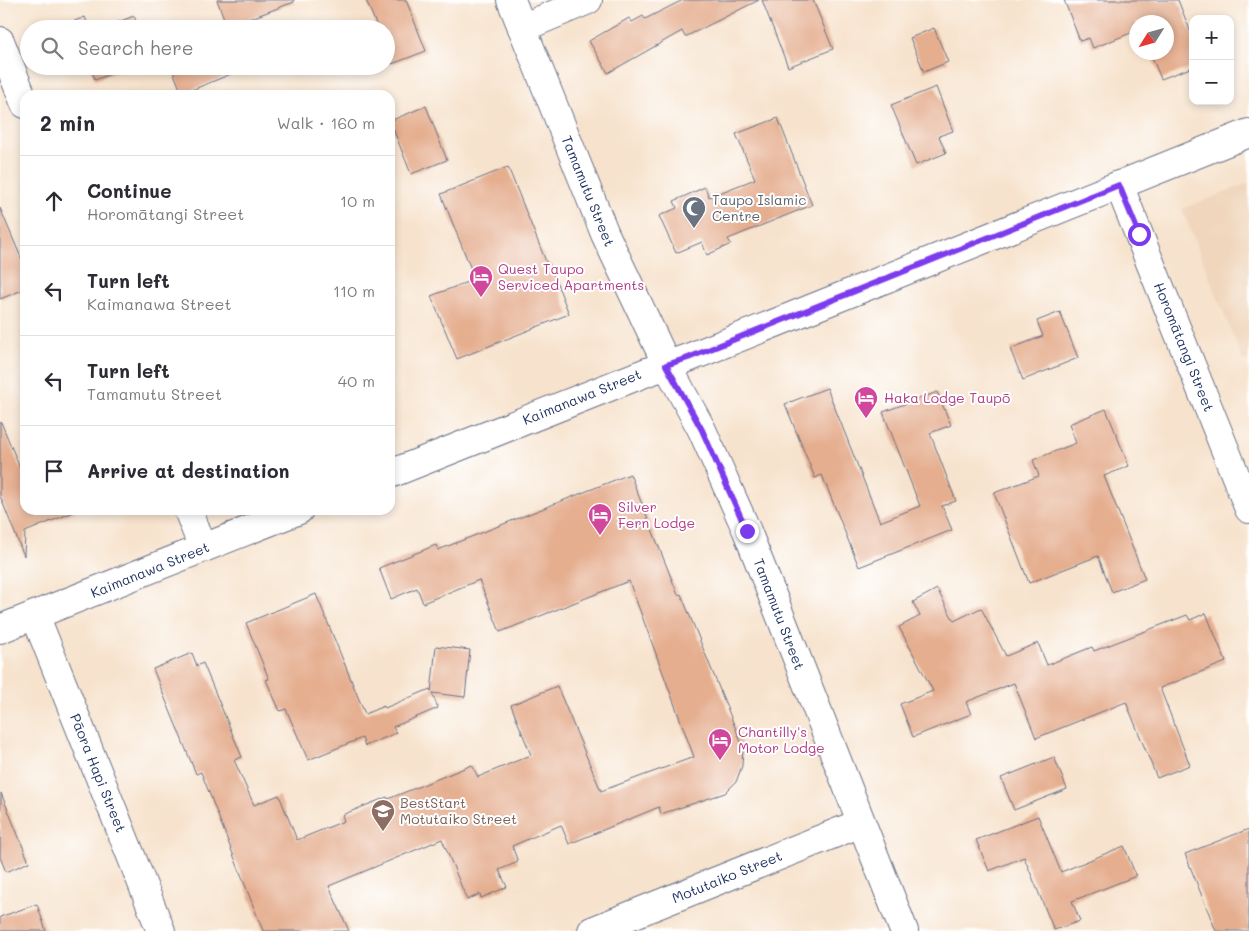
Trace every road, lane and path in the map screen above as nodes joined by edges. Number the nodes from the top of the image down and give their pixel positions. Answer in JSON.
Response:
{"nodes":[{"id":1,"x":511,"y":0,"type":"edge"},
{"id":2,"x":588,"y":0,"type":"edge"},
{"id":3,"x":522,"y":28,"type":"junction"},
{"id":4,"x":0,"y":41,"type":"edge"},
{"id":5,"x":20,"y":91,"type":"edge"},
{"id":6,"x":1249,"y":133,"type":"edge"},
{"id":7,"x":1119,"y":185,"type":"junction"},
{"id":8,"x":666,"y":365,"type":"junction"},
{"id":9,"x":395,"y":472,"type":"edge"},
{"id":10,"x":1249,"y":509,"type":"edge"},
{"id":11,"x":190,"y":515,"type":"edge"},
{"id":12,"x":286,"y":515,"type":"edge"},
{"id":13,"x":203,"y":548,"type":"junction"},
{"id":14,"x":35,"y":615,"type":"junction"},
{"id":15,"x":0,"y":629,"type":"edge"},
{"id":16,"x":861,"y":823,"type":"junction"},
{"id":17,"x":161,"y":931,"type":"edge"},
{"id":18,"x":592,"y":931,"type":"edge"},
{"id":19,"x":904,"y":931,"type":"edge"}],
"edges":[{"from":1,"to":3,"type":"street","name":"Tamamutu Street"},
{"from":2,"to":3,"type":"street"},
{"from":3,"to":8,"type":"street","name":"Tamamutu Street"},
{"from":4,"to":5,"type":"street"},
{"from":6,"to":7,"type":"street","name":"Kaimanawa Street"},
{"from":7,"to":8,"type":"street","name":"Kaimanawa Street"},
{"from":7,"to":10,"type":"street","name":"Horomātangi Street"},
{"from":8,"to":9,"type":"street","name":"Kaimanawa Street"},
{"from":8,"to":16,"type":"street","name":"Tamamutu Street"},
{"from":11,"to":13,"type":"street"},
{"from":12,"to":13,"type":"street","name":"Kaimanawa Street"},
{"from":13,"to":14,"type":"street","name":"Kaimanawa Street"},
{"from":14,"to":15,"type":"street","name":"Kaimanawa Street"},
{"from":14,"to":17,"type":"street","name":"Pāora Hapi Street"},
{"from":16,"to":18,"type":"street","name":"Motutaiko Street"},
{"from":16,"to":19,"type":"street","name":"Tamamutu Street"}]}
